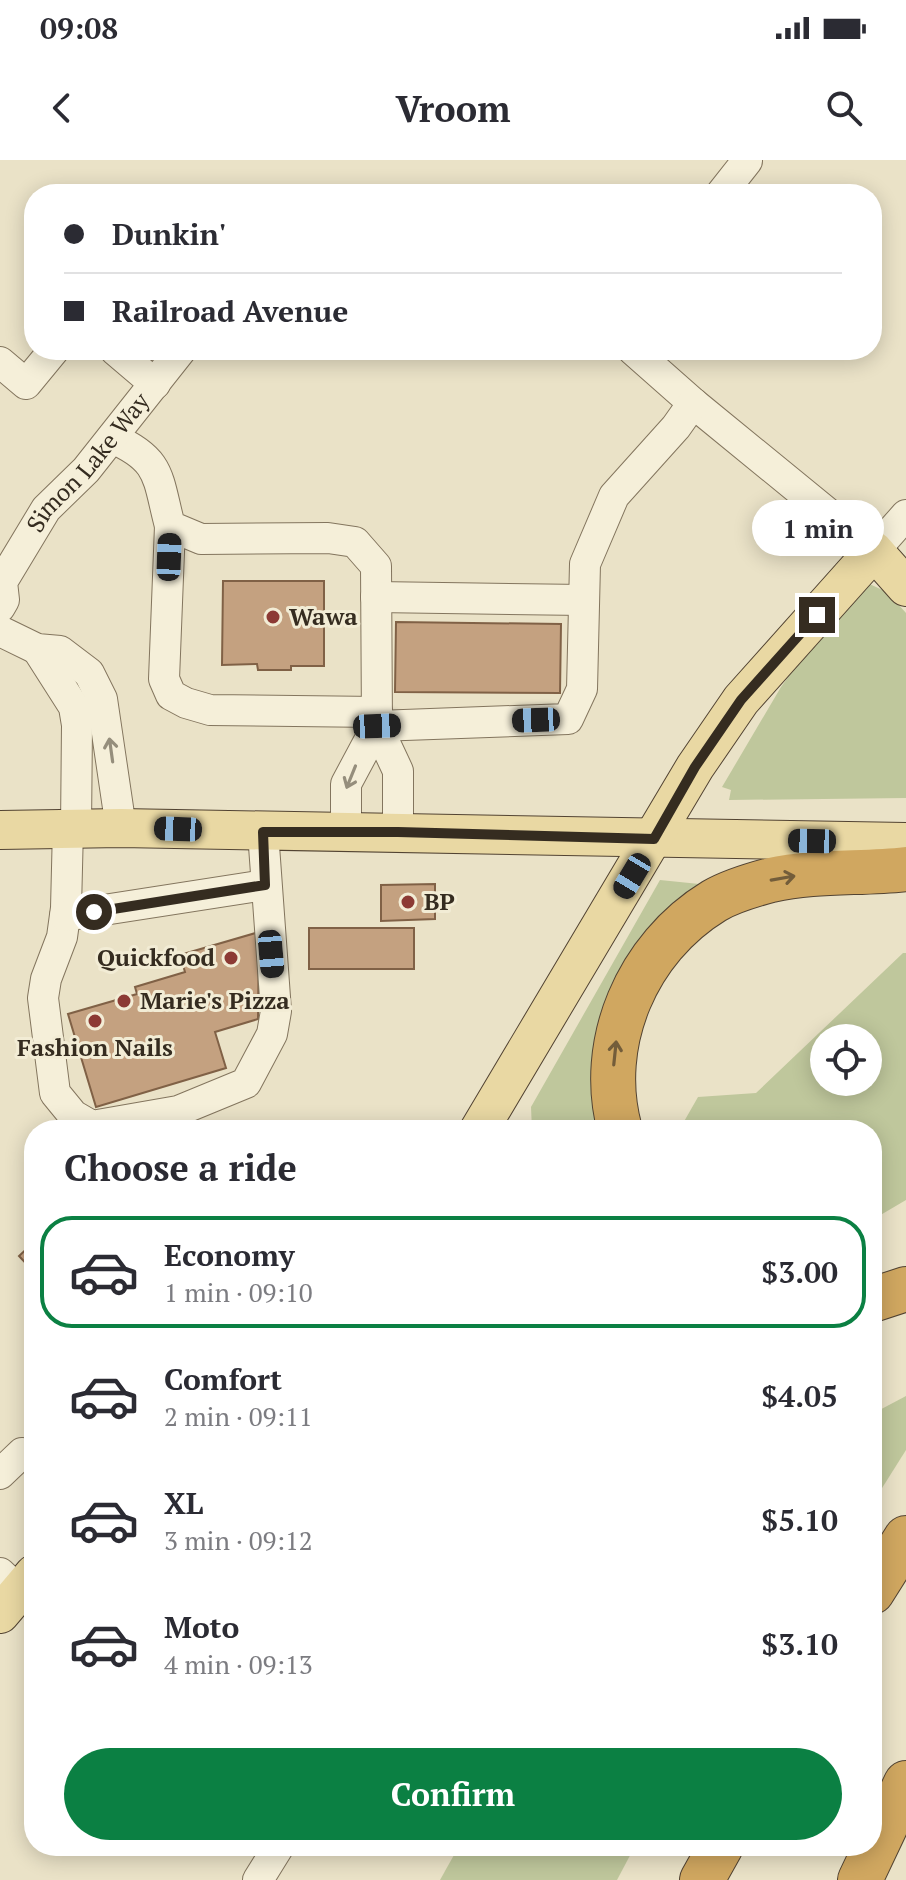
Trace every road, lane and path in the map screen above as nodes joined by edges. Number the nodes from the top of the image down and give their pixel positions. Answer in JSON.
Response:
{"nodes":[{"id":1,"x":747,"y":161,"type":"edge"},
{"id":2,"x":729,"y":184,"type":"edge"},
{"id":3,"x":46,"y":360,"type":"edge"},
{"id":4,"x":127,"y":360,"type":"edge"},
{"id":5,"x":173,"y":360,"type":"edge"},
{"id":6,"x":644,"y":360,"type":"edge"},
{"id":7,"x":0,"y":362,"type":"edge"},
{"id":8,"x":155,"y":384,"type":"junction"},
{"id":9,"x":693,"y":403,"type":"junction"},
{"id":10,"x":112,"y":438,"type":"junction"},
{"id":11,"x":906,"y":515,"type":"edge"},
{"id":12,"x":170,"y":526,"type":"junction"},
{"id":13,"x":874,"y":551,"type":"junction"},
{"id":14,"x":906,"y":587,"type":"edge"},
{"id":15,"x":1,"y":591,"type":"edge"},
{"id":16,"x":376,"y":597,"type":"junction"},
{"id":17,"x":584,"y":600,"type":"junction"},
{"id":18,"x":0,"y":631,"type":"edge"},
{"id":19,"x":37,"y":649,"type":"junction"},
{"id":20,"x":377,"y":719,"type":"junction"},
{"id":21,"x":72,"y":828,"type":"junction"},
{"id":22,"x":121,"y":828,"type":"junction"},
{"id":23,"x":0,"y":830,"type":"edge"},
{"id":24,"x":263,"y":832,"type":"junction"},
{"id":25,"x":398,"y":832,"type":"junction"},
{"id":26,"x":346,"y":834,"type":"junction"},
{"id":27,"x":654,"y":839,"type":"junction"},
{"id":28,"x":906,"y":842,"type":"edge"},
{"id":29,"x":906,"y":869,"type":"edge"},
{"id":30,"x":265,"y":885,"type":"junction"},
{"id":31,"x":65,"y":916,"type":"junction"},
{"id":32,"x":82,"y":1120,"type":"edge"},
{"id":33,"x":126,"y":1120,"type":"edge"},
{"id":34,"x":485,"y":1120,"type":"edge"},
{"id":35,"x":618,"y":1120,"type":"edge"},
{"id":36,"x":906,"y":1266,"type":"edge"},
{"id":37,"x":882,"y":1273,"type":"edge"},
{"id":38,"x":906,"y":1289,"type":"edge"},
{"id":39,"x":882,"y":1297,"type":"edge"},
{"id":40,"x":22,"y":1453,"type":"dead end"},
{"id":41,"x":0,"y":1474,"type":"edge"},
{"id":42,"x":906,"y":1538,"type":"edge"},
{"id":43,"x":882,"y":1576,"type":"edge"},
{"id":44,"x":906,"y":1783,"type":"edge"},
{"id":45,"x":882,"y":1834,"type":"edge"},
{"id":46,"x":273,"y":1856,"type":"edge"},
{"id":47,"x":715,"y":1856,"type":"edge"},
{"id":48,"x":871,"y":1856,"type":"edge"},
{"id":49,"x":258,"y":1880,"type":"edge"},
{"id":50,"x":702,"y":1880,"type":"edge"},
{"id":51,"x":860,"y":1880,"type":"edge"}],
"edges":[{"from":1,"to":2,"type":"street"},
{"from":3,"to":7,"type":"street"},
{"from":4,"to":8,"type":"street"},
{"from":5,"to":8,"type":"street","name":"Simon Lake Way"},
{"from":6,"to":9,"type":"street"},
{"from":8,"to":10,"type":"street","name":"Simon Lake Way"},
{"from":9,"to":13,"type":"street"},
{"from":9,"to":17,"type":"street"},
{"from":10,"to":12,"type":"street"},
{"from":10,"to":15,"type":"street","name":"Simon Lake Way"},
{"from":11,"to":13,"type":"street"},
{"from":12,"to":16,"type":"street"},
{"from":12,"to":20,"type":"street"},
{"from":13,"to":14,"type":"main road"},
{"from":13,"to":27,"type":"main road"},
{"from":16,"to":17,"type":"street"},
{"from":16,"to":20,"type":"street"},
{"from":17,"to":20,"type":"street"},
{"from":18,"to":19,"type":"street"},
{"from":19,"to":21,"type":"street"},
{"from":22,"to":19,"type":"street","one_way":true},
{"from":20,"to":25,"type":"street"},
{"from":20,"to":26,"type":"street","one_way":true},
{"from":21,"to":22,"type":"main road"},
{"from":21,"to":23,"type":"main road"},
{"from":21,"to":31,"type":"street"},
{"from":22,"to":24,"type":"main road"},
{"from":24,"to":26,"type":"main road"},
{"from":24,"to":30,"type":"street"},
{"from":25,"to":26,"type":"main road"},
{"from":25,"to":27,"type":"main road"},
{"from":27,"to":28,"type":"main road"},
{"from":27,"to":34,"type":"main road"},
{"from":35,"to":29,"type":"highway","one_way":true},
{"from":30,"to":31,"type":"street"},
{"from":30,"to":33,"type":"street"},
{"from":31,"to":32,"type":"street"},
{"from":36,"to":37,"type":"highway"},
{"from":38,"to":39,"type":"highway"},
{"from":40,"to":41,"type":"street"},
{"from":42,"to":43,"type":"highway"},
{"from":44,"to":45,"type":"highway"},
{"from":46,"to":49,"type":"street"},
{"from":47,"to":50,"type":"highway"},
{"from":48,"to":51,"type":"highway"}]}
